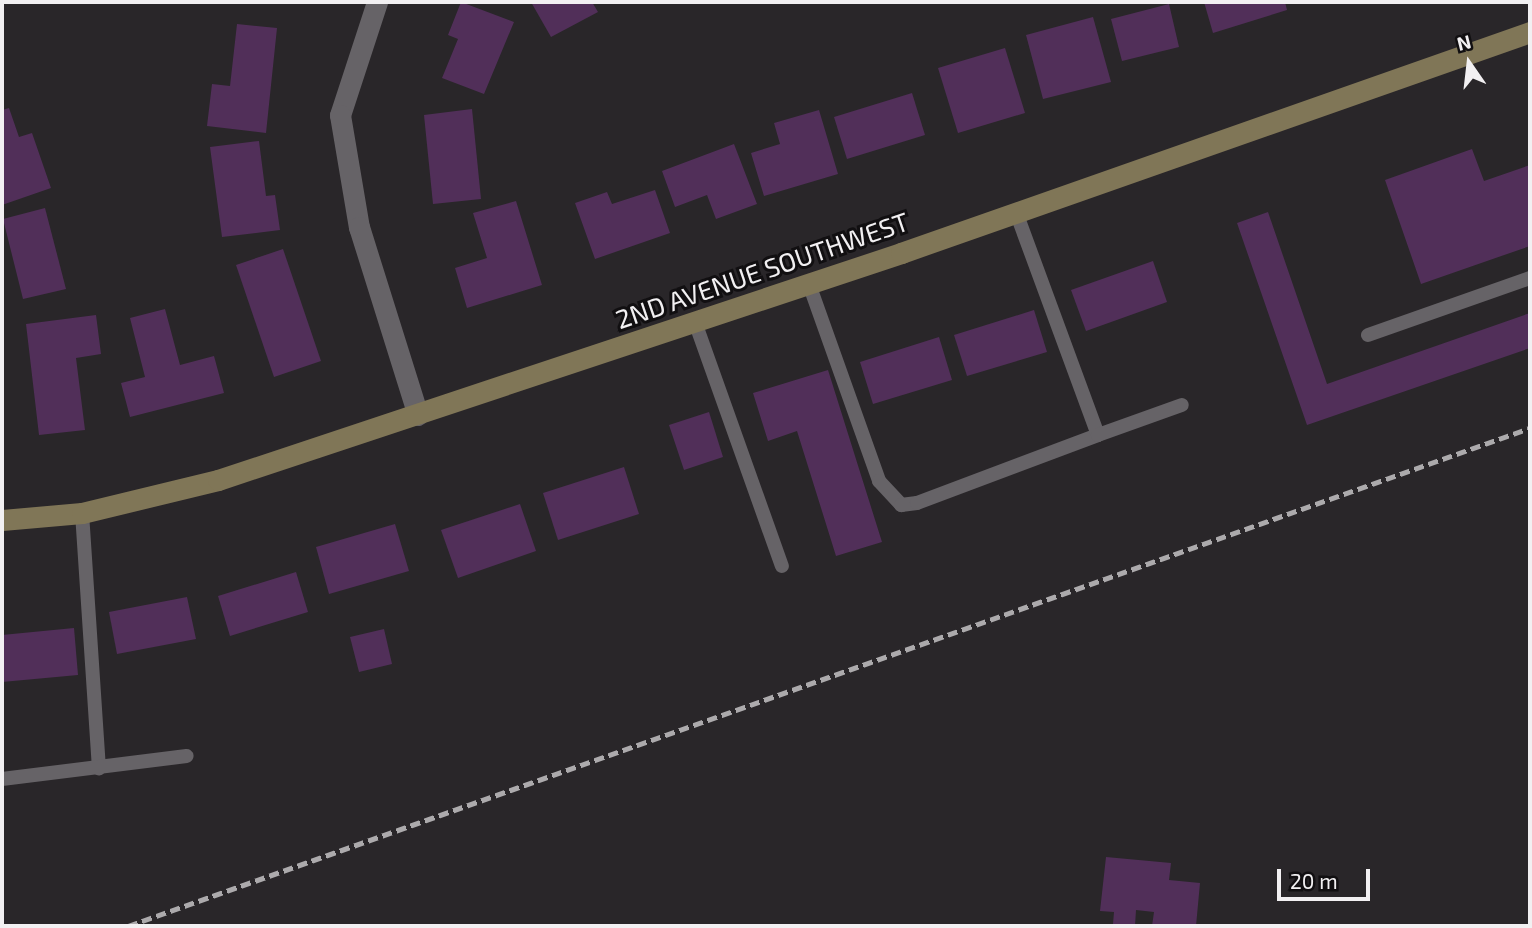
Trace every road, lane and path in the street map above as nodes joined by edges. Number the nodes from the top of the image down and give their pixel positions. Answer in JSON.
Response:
{"nodes":[{"id":1,"x":377,"y":2,"type":"edge"},
{"id":2,"x":1530,"y":32,"type":"edge"},
{"id":3,"x":1016,"y":212,"type":"junction"},
{"id":4,"x":1530,"y":278,"type":"edge"},
{"id":5,"x":809,"y":284,"type":"junction"},
{"id":6,"x":695,"y":322,"type":"junction"},
{"id":7,"x":1367,"y":335,"type":"dead end"},
{"id":8,"x":1182,"y":405,"type":"dead end"},
{"id":9,"x":418,"y":415,"type":"junction"},
{"id":10,"x":1098,"y":435,"type":"junction"},
{"id":11,"x":82,"y":513,"type":"junction"},
{"id":12,"x":2,"y":520,"type":"edge"},
{"id":13,"x":782,"y":566,"type":"dead end"},
{"id":14,"x":187,"y":756,"type":"dead end"},
{"id":15,"x":99,"y":768,"type":"junction"},
{"id":16,"x":2,"y":779,"type":"edge"}],
"edges":[{"from":1,"to":9,"type":"street"},
{"from":2,"to":3,"type":"street","name":"2ND AVENUE SOUTHWEST"},
{"from":3,"to":5,"type":"street","name":"2ND AVENUE SOUTHWEST"},
{"from":3,"to":10,"type":"lane"},
{"from":4,"to":7,"type":"lane"},
{"from":5,"to":6,"type":"street","name":"2ND AVENUE SOUTHWEST"},
{"from":5,"to":10,"type":"lane"},
{"from":6,"to":9,"type":"street","name":"2ND AVENUE SOUTHWEST"},
{"from":6,"to":13,"type":"lane"},
{"from":8,"to":10,"type":"lane"},
{"from":9,"to":11,"type":"street","name":"2ND AVENUE SOUTHWEST"},
{"from":11,"to":12,"type":"street","name":"2ND AVENUE SOUTHWEST"},
{"from":11,"to":15,"type":"lane"},
{"from":14,"to":15,"type":"lane"},
{"from":15,"to":16,"type":"lane"}]}
